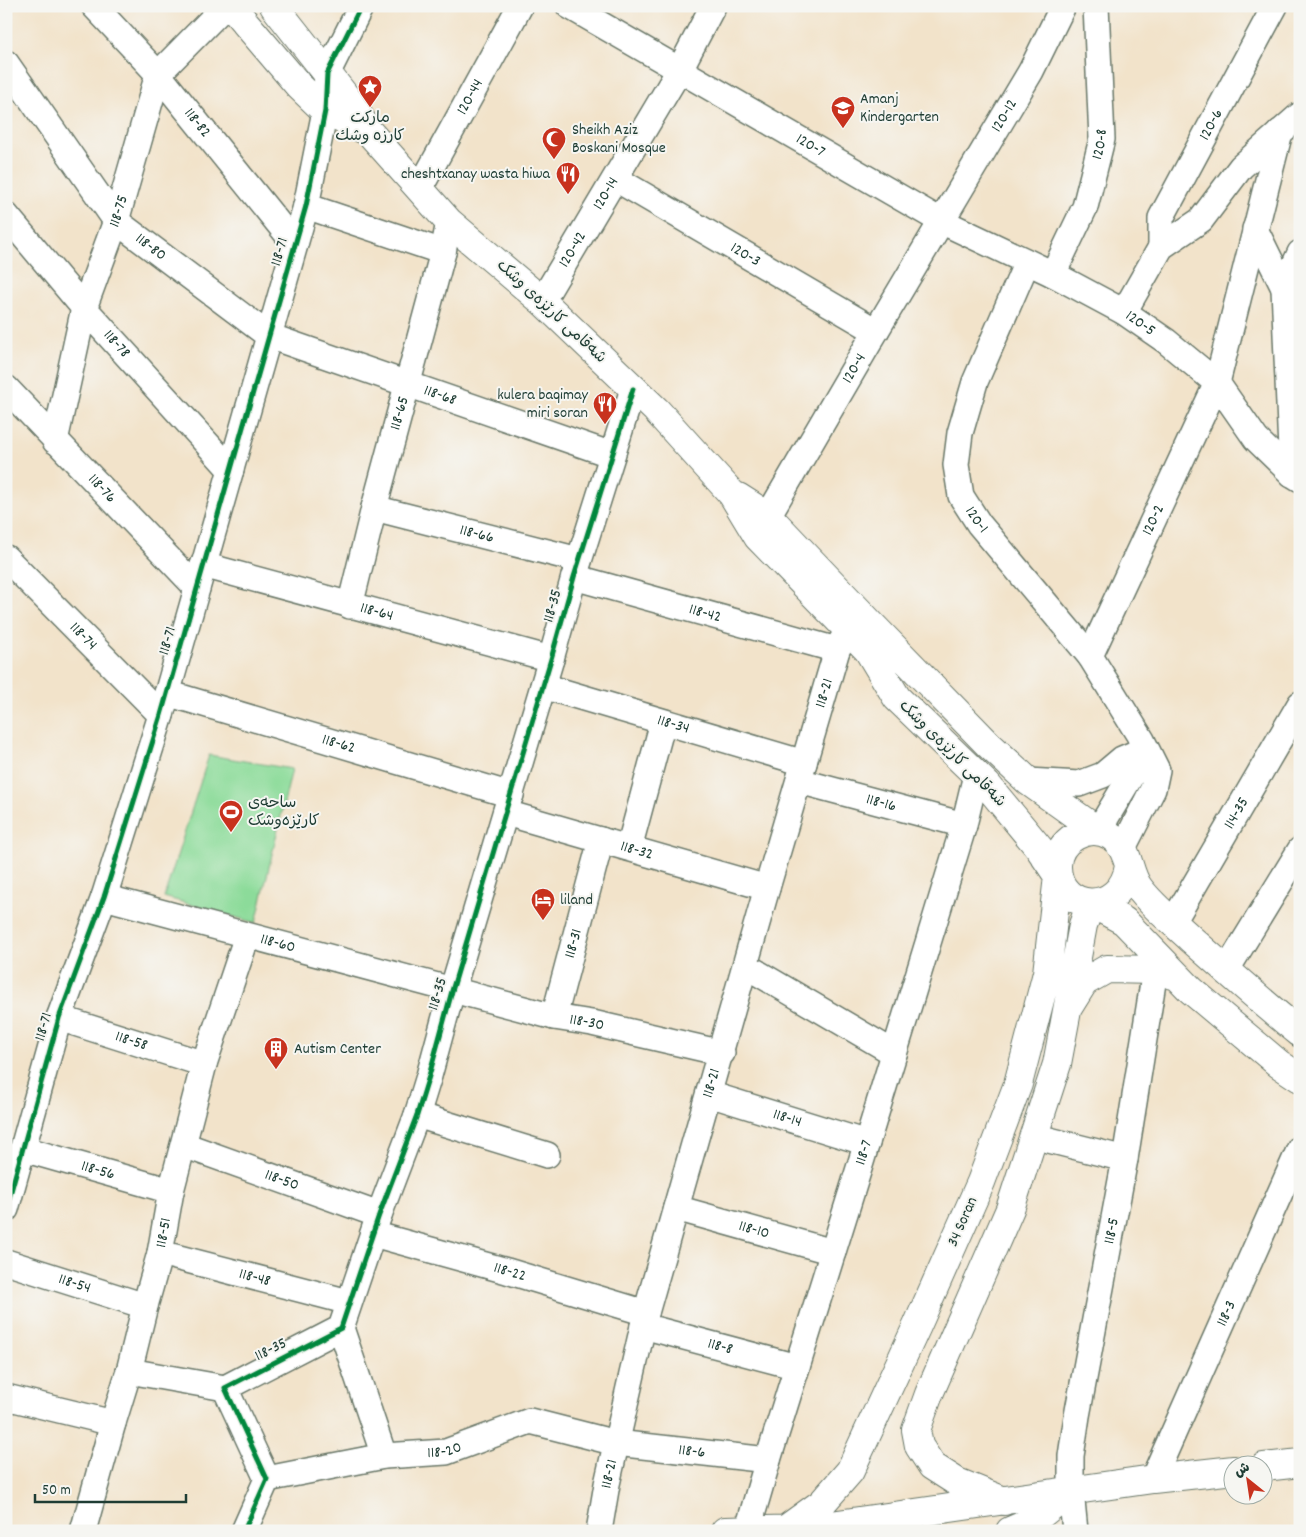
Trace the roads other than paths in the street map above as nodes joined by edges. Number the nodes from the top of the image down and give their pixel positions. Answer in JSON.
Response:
{"nodes":[{"id":1,"x":94,"y":6,"type":"edge"},
{"id":2,"x":225,"y":6,"type":"edge"},
{"id":3,"x":231,"y":6,"type":"edge"},
{"id":4,"x":274,"y":6,"type":"edge"},
{"id":5,"x":361,"y":6,"type":"edge"},
{"id":6,"x":520,"y":6,"type":"edge"},
{"id":7,"x":568,"y":6,"type":"edge"},
{"id":8,"x":713,"y":6,"type":"edge"},
{"id":9,"x":1062,"y":6,"type":"edge"},
{"id":10,"x":1096,"y":6,"type":"edge"},
{"id":11,"x":1275,"y":6,"type":"edge"},
{"id":12,"x":6,"y":63,"type":"edge"},
{"id":13,"x":680,"y":69,"type":"junction"},
{"id":14,"x":158,"y":74,"type":"junction"},
{"id":15,"x":326,"y":74,"type":"junction"},
{"id":16,"x":325,"y":111,"type":"junction"},
{"id":17,"x":1300,"y":116,"type":"edge"},
{"id":18,"x":368,"y":132,"type":"junction"},
{"id":19,"x":1280,"y":132,"type":"junction"},
{"id":20,"x":616,"y":179,"type":"junction"},
{"id":21,"x":420,"y":188,"type":"junction"},
{"id":22,"x":306,"y":206,"type":"junction"},
{"id":23,"x":6,"y":215,"type":"edge"},
{"id":24,"x":116,"y":221,"type":"junction"},
{"id":25,"x":941,"y":221,"type":"junction"},
{"id":26,"x":449,"y":222,"type":"junction"},
{"id":27,"x":1255,"y":229,"type":"junction"},
{"id":28,"x":295,"y":244,"type":"junction"},
{"id":29,"x":1161,"y":247,"type":"junction"},
{"id":30,"x":443,"y":252,"type":"junction"},
{"id":31,"x":1300,"y":253,"type":"edge"},
{"id":32,"x":1027,"y":262,"type":"junction"},
{"id":33,"x":1053,"y":274,"type":"junction"},
{"id":34,"x":1284,"y":288,"type":"junction"},
{"id":35,"x":542,"y":301,"type":"junction"},
{"id":36,"x":84,"y":308,"type":"junction"},
{"id":37,"x":1124,"y":312,"type":"junction"},
{"id":38,"x":876,"y":331,"type":"junction"},
{"id":39,"x":269,"y":336,"type":"junction"},
{"id":40,"x":1217,"y":383,"type":"junction"},
{"id":41,"x":407,"y":384,"type":"junction"},
{"id":42,"x":6,"y":388,"type":"edge"},
{"id":43,"x":633,"y":389,"type":"junction"},
{"id":44,"x":56,"y":441,"type":"junction"},
{"id":45,"x":612,"y":455,"type":"junction"},
{"id":46,"x":230,"y":470,"type":"junction"},
{"id":47,"x":1296,"y":477,"type":"edge"},
{"id":48,"x":732,"y":494,"type":"junction"},
{"id":49,"x":374,"y":508,"type":"junction"},
{"id":50,"x":768,"y":516,"type":"junction"},
{"id":51,"x":6,"y":558,"type":"edge"},
{"id":52,"x":203,"y":565,"type":"junction"},
{"id":53,"x":576,"y":568,"type":"junction"},
{"id":54,"x":197,"y":588,"type":"junction"},
{"id":55,"x":350,"y":606,"type":"junction"},
{"id":56,"x":840,"y":645,"type":"joint"},
{"id":57,"x":1090,"y":656,"type":"junction"},
{"id":58,"x":903,"y":657,"type":"junction"},
{"id":59,"x":551,"y":659,"type":"junction"},
{"id":60,"x":882,"y":674,"type":"junction"},
{"id":61,"x":543,"y":686,"type":"junction"},
{"id":62,"x":164,"y":704,"type":"junction"},
{"id":63,"x":1300,"y":704,"type":"edge"},
{"id":64,"x":663,"y":722,"type":"junction"},
{"id":65,"x":1141,"y":745,"type":"junction"},
{"id":66,"x":802,"y":772,"type":"junction"},
{"id":67,"x":976,"y":775,"type":"junction"},
{"id":68,"x":1028,"y":782,"type":"junction"},
{"id":69,"x":508,"y":804,"type":"junction"},
{"id":70,"x":964,"y":825,"type":"junction"},
{"id":71,"x":1098,"y":831,"type":"junction"},
{"id":72,"x":601,"y":840,"type":"junction"},
{"id":73,"x":629,"y":848,"type":"junction"},
{"id":74,"x":1300,"y":850,"type":"edge"},
{"id":75,"x":1126,"y":857,"type":"junction"},
{"id":76,"x":1058,"y":876,"type":"junction"},
{"id":77,"x":767,"y":888,"type":"junction"},
{"id":78,"x":104,"y":897,"type":"junction"},
{"id":79,"x":1091,"y":903,"type":"junction"},
{"id":80,"x":1173,"y":922,"type":"junction"},
{"id":81,"x":247,"y":936,"type":"junction"},
{"id":82,"x":746,"y":966,"type":"junction"},
{"id":83,"x":1226,"y":971,"type":"junction"},
{"id":84,"x":1166,"y":973,"type":"junction"},
{"id":85,"x":452,"y":991,"type":"junction"},
{"id":86,"x":1067,"y":1009,"type":"junction"},
{"id":87,"x":554,"y":1017,"type":"junction"},
{"id":88,"x":59,"y":1018,"type":"junction"},
{"id":89,"x":1300,"y":1034,"type":"edge"},
{"id":90,"x":722,"y":1053,"type":"junction"},
{"id":91,"x":894,"y":1053,"type":"junction"},
{"id":92,"x":204,"y":1064,"type":"junction"},
{"id":93,"x":1300,"y":1078,"type":"edge"},
{"id":94,"x":709,"y":1094,"type":"junction"},
{"id":95,"x":417,"y":1115,"type":"junction"},
{"id":96,"x":1034,"y":1136,"type":"junction"},
{"id":97,"x":867,"y":1143,"type":"junction"},
{"id":98,"x":184,"y":1145,"type":"junction"},
{"id":99,"x":1300,"y":1148,"type":"edge"},
{"id":100,"x":23,"y":1149,"type":"junction"},
{"id":101,"x":547,"y":1155,"type":"dead end"},
{"id":102,"x":1125,"y":1159,"type":"junction"},
{"id":103,"x":171,"y":1191,"type":"junction"},
{"id":104,"x":676,"y":1208,"type":"junction"},
{"id":105,"x":6,"y":1209,"type":"edge"},
{"id":106,"x":376,"y":1224,"type":"junction"},
{"id":107,"x":833,"y":1252,"type":"junction"},
{"id":108,"x":160,"y":1253,"type":"junction"},
{"id":109,"x":6,"y":1262,"type":"edge"},
{"id":110,"x":348,"y":1302,"type":"junction"},
{"id":111,"x":144,"y":1306,"type":"junction"},
{"id":112,"x":645,"y":1320,"type":"junction"},
{"id":113,"x":341,"y":1328,"type":"junction"},
{"id":114,"x":901,"y":1360,"type":"junction"},
{"id":115,"x":797,"y":1367,"type":"junction"},
{"id":116,"x":939,"y":1370,"type":"junction"},
{"id":117,"x":129,"y":1371,"type":"junction"},
{"id":118,"x":225,"y":1388,"type":"junction"},
{"id":119,"x":6,"y":1397,"type":"edge"},
{"id":120,"x":113,"y":1423,"type":"junction"},
{"id":121,"x":616,"y":1443,"type":"junction"},
{"id":122,"x":384,"y":1456,"type":"junction"},
{"id":123,"x":768,"y":1460,"type":"junction"},
{"id":124,"x":1300,"y":1463,"type":"edge"},
{"id":125,"x":1274,"y":1466,"type":"edge"},
{"id":126,"x":1224,"y":1471,"type":"edge"},
{"id":127,"x":267,"y":1479,"type":"junction"},
{"id":128,"x":1153,"y":1479,"type":"junction"},
{"id":129,"x":1071,"y":1492,"type":"junction"},
{"id":130,"x":1004,"y":1501,"type":"junction"},
{"id":131,"x":786,"y":1529,"type":"junction"},
{"id":132,"x":737,"y":1530,"type":"edge"},
{"id":133,"x":83,"y":1531,"type":"edge"},
{"id":134,"x":244,"y":1531,"type":"edge"},
{"id":135,"x":599,"y":1531,"type":"edge"},
{"id":136,"x":1010,"y":1531,"type":"edge"},
{"id":137,"x":1074,"y":1531,"type":"edge"}],
"edges":[{"from":1,"to":14,"type":"street","name":"118-82"},
{"from":2,"to":14,"type":"street","name":"118-75"},
{"from":3,"to":16,"type":"main road","name":"شەقامی کارێزەی وشک"},
{"from":4,"to":15,"type":"main road","name":"شەقامی کارێزەی وشک"},
{"from":5,"to":15,"type":"street"},
{"from":6,"to":21,"type":"street","name":"120-44"},
{"from":7,"to":13,"type":"street","name":"120-7"},
{"from":8,"to":13,"type":"street","name":"120-14"},
{"from":9,"to":25,"type":"street","name":"120-12"},
{"from":10,"to":33,"type":"street","name":"120-8"},
{"from":11,"to":29,"type":"street","name":"120-6"},
{"from":12,"to":24,"type":"street","name":"118-80"},
{"from":13,"to":20,"type":"street","name":"120-42"},
{"from":13,"to":25,"type":"street","name":"120-7"},
{"from":13,"to":35,"type":"street","name":"120-14"},
{"from":14,"to":24,"type":"street","name":"118-75"},
{"from":14,"to":28,"type":"street","name":"118-82"},
{"from":15,"to":16,"type":"street","name":"118-71"},
{"from":15,"to":18,"type":"main road","name":"شەقامی کارێزەی وشک"},
{"from":16,"to":18,"type":"main road","name":"شەقامی کارێزەی وشک"},
{"from":16,"to":22,"type":"street","name":"118-71"},
{"from":17,"to":19,"type":"street"},
{"from":18,"to":21,"type":"main road","name":"شەقامی کارێزەی وشک"},
{"from":19,"to":27,"type":"street","name":"120-2"},
{"from":19,"to":29,"type":"street"},
{"from":20,"to":35,"type":"street","name":"120-42"},
{"from":20,"to":38,"type":"street","name":"120-3"},
{"from":21,"to":26,"type":"main road","name":"شەقامی کارێزەی وشک"},
{"from":22,"to":28,"type":"street","name":"118-71"},
{"from":22,"to":30,"type":"street"},
{"from":23,"to":36,"type":"street","name":"118-78"},
{"from":24,"to":36,"type":"street","name":"118-75"},
{"from":24,"to":39,"type":"street","name":"118-80"},
{"from":25,"to":32,"type":"street","name":"120-5"},
{"from":25,"to":38,"type":"street","name":"120-4"},
{"from":26,"to":30,"type":"street","name":"118-65"},
{"from":26,"to":35,"type":"main road","name":"شەقامی کارێزەی وشک"},
{"from":27,"to":34,"type":"street"},
{"from":27,"to":40,"type":"street","name":"120-2"},
{"from":28,"to":39,"type":"street","name":"118-71"},
{"from":29,"to":37,"type":"street"},
{"from":30,"to":41,"type":"street","name":"118-65"},
{"from":31,"to":34,"type":"street"},
{"from":32,"to":33,"type":"street","name":"120-5"},
{"from":32,"to":57,"type":"street","name":"120-1"},
{"from":33,"to":37,"type":"street","name":"120-5"},
{"from":34,"to":47,"type":"street"},
{"from":35,"to":43,"type":"main road","name":"شەقامی کارێزەی وشک"},
{"from":36,"to":44,"type":"street","name":"118-75"},
{"from":36,"to":46,"type":"street","name":"118-78"},
{"from":37,"to":40,"type":"street","name":"120-5"},
{"from":38,"to":50,"type":"street","name":"120-4"},
{"from":39,"to":41,"type":"street","name":"118-68"},
{"from":39,"to":46,"type":"street","name":"118-71"},
{"from":40,"to":47,"type":"street","name":"120-5"},
{"from":40,"to":57,"type":"street","name":"120-2"},
{"from":41,"to":45,"type":"street","name":"118-68"},
{"from":41,"to":49,"type":"street","name":"118-65"},
{"from":42,"to":44,"type":"street","name":"118-76"},
{"from":43,"to":45,"type":"street","name":"118-35"},
{"from":43,"to":48,"type":"main road","name":"شەقامی کارێزەی وشک"},
{"from":44,"to":54,"type":"street","name":"118-76"},
{"from":45,"to":53,"type":"street","name":"118-35"},
{"from":46,"to":52,"type":"street","name":"118-71"},
{"from":48,"to":50,"type":"main road","name":"شەقامی کارێزەی وشک"},
{"from":48,"to":60,"type":"main road","name":"شەقامی کارێزەی وشک"},
{"from":49,"to":53,"type":"street","name":"118-66"},
{"from":49,"to":55,"type":"street","name":"118-65"},
{"from":50,"to":58,"type":"main road","name":"شەقامی کارێزەی وشک"},
{"from":51,"to":62,"type":"street","name":"118-74"},
{"from":52,"to":54,"type":"street","name":"118-71"},
{"from":52,"to":55,"type":"street","name":"118-64"},
{"from":53,"to":56,"type":"street","name":"118-42"},
{"from":53,"to":59,"type":"street","name":"118-35"},
{"from":54,"to":62,"type":"street","name":"118-71"},
{"from":55,"to":59,"type":"street","name":"118-64"},
{"from":56,"to":66,"type":"street","name":"118-21"},
{"from":57,"to":65,"type":"street","name":"120-1"},
{"from":58,"to":60,"type":"main road"},
{"from":58,"to":68,"type":"main road","name":"شەقامی کارێزەی وشک"},
{"from":59,"to":61,"type":"street","name":"118-35"},
{"from":60,"to":67,"type":"main road","name":"شەقامی کارێزەی وشک"},
{"from":61,"to":64,"type":"street","name":"118-34"},
{"from":61,"to":69,"type":"street","name":"118-35"},
{"from":62,"to":69,"type":"street","name":"118-62"},
{"from":62,"to":78,"type":"street","name":"118-71"},
{"from":63,"to":80,"type":"street","name":"114-35"},
{"from":64,"to":66,"type":"street","name":"118-34"},
{"from":64,"to":73,"type":"street"},
{"from":65,"to":68,"type":"street"},
{"from":65,"to":71,"type":"street"},
{"from":65,"to":75,"type":"street","name":"120-1"},
{"from":66,"to":70,"type":"street","name":"118-16"},
{"from":66,"to":77,"type":"street","name":"118-21"},
{"from":67,"to":70,"type":"street","name":"118-7"},
{"from":67,"to":76,"type":"main road","name":"شەقامی کارێزەی وشک"},
{"from":68,"to":71,"type":"main road","name":"شەقامی کارێزەی وشک"},
{"from":69,"to":72,"type":"street","name":"118-32"},
{"from":69,"to":85,"type":"street","name":"118-35"},
{"from":70,"to":91,"type":"street","name":"118-7"},
{"from":71,"to":75,"type":"main road"},
{"from":71,"to":76,"type":"main road"},
{"from":72,"to":73,"type":"street","name":"118-32"},
{"from":72,"to":87,"type":"street","name":"118-31"},
{"from":73,"to":77,"type":"street","name":"118-32"},
{"from":74,"to":83,"type":"street"},
{"from":75,"to":79,"type":"main road"},
{"from":75,"to":80,"type":"main road"},
{"from":76,"to":79,"type":"main road"},
{"from":76,"to":114,"type":"main road","name":"34 Soran"},
{"from":77,"to":82,"type":"street","name":"118-21"},
{"from":78,"to":81,"type":"street","name":"118-60"},
{"from":78,"to":88,"type":"street","name":"118-71"},
{"from":79,"to":84,"type":"main road"},
{"from":79,"to":86,"type":"main road"},
{"from":80,"to":83,"type":"main road"},
{"from":81,"to":85,"type":"street","name":"118-60"},
{"from":81,"to":92,"type":"street","name":"118-51"},
{"from":82,"to":90,"type":"street","name":"118-21"},
{"from":82,"to":91,"type":"street"},
{"from":83,"to":89,"type":"main road"},
{"from":84,"to":86,"type":"main road"},
{"from":84,"to":93,"type":"main road"},
{"from":84,"to":102,"type":"street","name":"118-5"},
{"from":85,"to":87,"type":"street","name":"118-30"},
{"from":85,"to":95,"type":"street","name":"118-35"},
{"from":86,"to":96,"type":"main road"},
{"from":87,"to":90,"type":"street","name":"118-30"},
{"from":88,"to":92,"type":"street","name":"118-58"},
{"from":88,"to":100,"type":"street","name":"118-71"},
{"from":90,"to":94,"type":"street","name":"118-21"},
{"from":91,"to":97,"type":"street","name":"118-7"},
{"from":92,"to":98,"type":"street","name":"118-51"},
{"from":94,"to":97,"type":"street","name":"118-14"},
{"from":94,"to":104,"type":"street","name":"118-21"},
{"from":95,"to":101,"type":"street"},
{"from":95,"to":106,"type":"street","name":"118-35"},
{"from":96,"to":102,"type":"street"},
{"from":96,"to":116,"type":"main road"},
{"from":97,"to":107,"type":"street","name":"118-7"},
{"from":98,"to":103,"type":"street","name":"118-51"},
{"from":98,"to":106,"type":"street","name":"118-50"},
{"from":99,"to":128,"type":"street","name":"118-3"},
{"from":100,"to":103,"type":"street","name":"118-56"},
{"from":100,"to":105,"type":"street","name":"118-71"},
{"from":102,"to":129,"type":"street","name":"118-5"},
{"from":103,"to":108,"type":"street","name":"118-51"},
{"from":104,"to":107,"type":"street","name":"118-10"},
{"from":104,"to":112,"type":"street","name":"118-21"},
{"from":106,"to":110,"type":"street","name":"118-35"},
{"from":106,"to":112,"type":"street","name":"118-22"},
{"from":107,"to":115,"type":"street","name":"118-7"},
{"from":108,"to":110,"type":"street","name":"118-48"},
{"from":108,"to":111,"type":"street","name":"118-51"},
{"from":109,"to":111,"type":"street","name":"118-54"},
{"from":110,"to":113,"type":"street","name":"118-35"},
{"from":111,"to":117,"type":"street","name":"118-51"},
{"from":112,"to":115,"type":"street","name":"118-8"},
{"from":112,"to":121,"type":"street","name":"118-21"},
{"from":113,"to":118,"type":"street","name":"118-35"},
{"from":113,"to":122,"type":"street"},
{"from":114,"to":116,"type":"main road"},
{"from":114,"to":131,"type":"main road","name":"34 Soran"},
{"from":115,"to":123,"type":"street","name":"118-7"},
{"from":116,"to":130,"type":"main road"},
{"from":117,"to":118,"type":"street"},
{"from":117,"to":120,"type":"street","name":"118-51"},
{"from":118,"to":127,"type":"street"},
{"from":119,"to":120,"type":"street"},
{"from":120,"to":133,"type":"street","name":"118-51"},
{"from":121,"to":122,"type":"street","name":"118-20"},
{"from":121,"to":123,"type":"street","name":"118-6"},
{"from":121,"to":135,"type":"street","name":"118-21"},
{"from":122,"to":127,"type":"street","name":"118-20"},
{"from":123,"to":132,"type":"street","name":"118-7"},
{"from":124,"to":125,"type":"main road"},
{"from":126,"to":128,"type":"main road"},
{"from":127,"to":134,"type":"street"},
{"from":128,"to":129,"type":"main road"},
{"from":129,"to":130,"type":"main road"},
{"from":129,"to":136,"type":"main road"},
{"from":129,"to":137,"type":"street","name":"118-5"},
{"from":130,"to":131,"type":"main road"},
{"from":131,"to":132,"type":"main road"}]}
